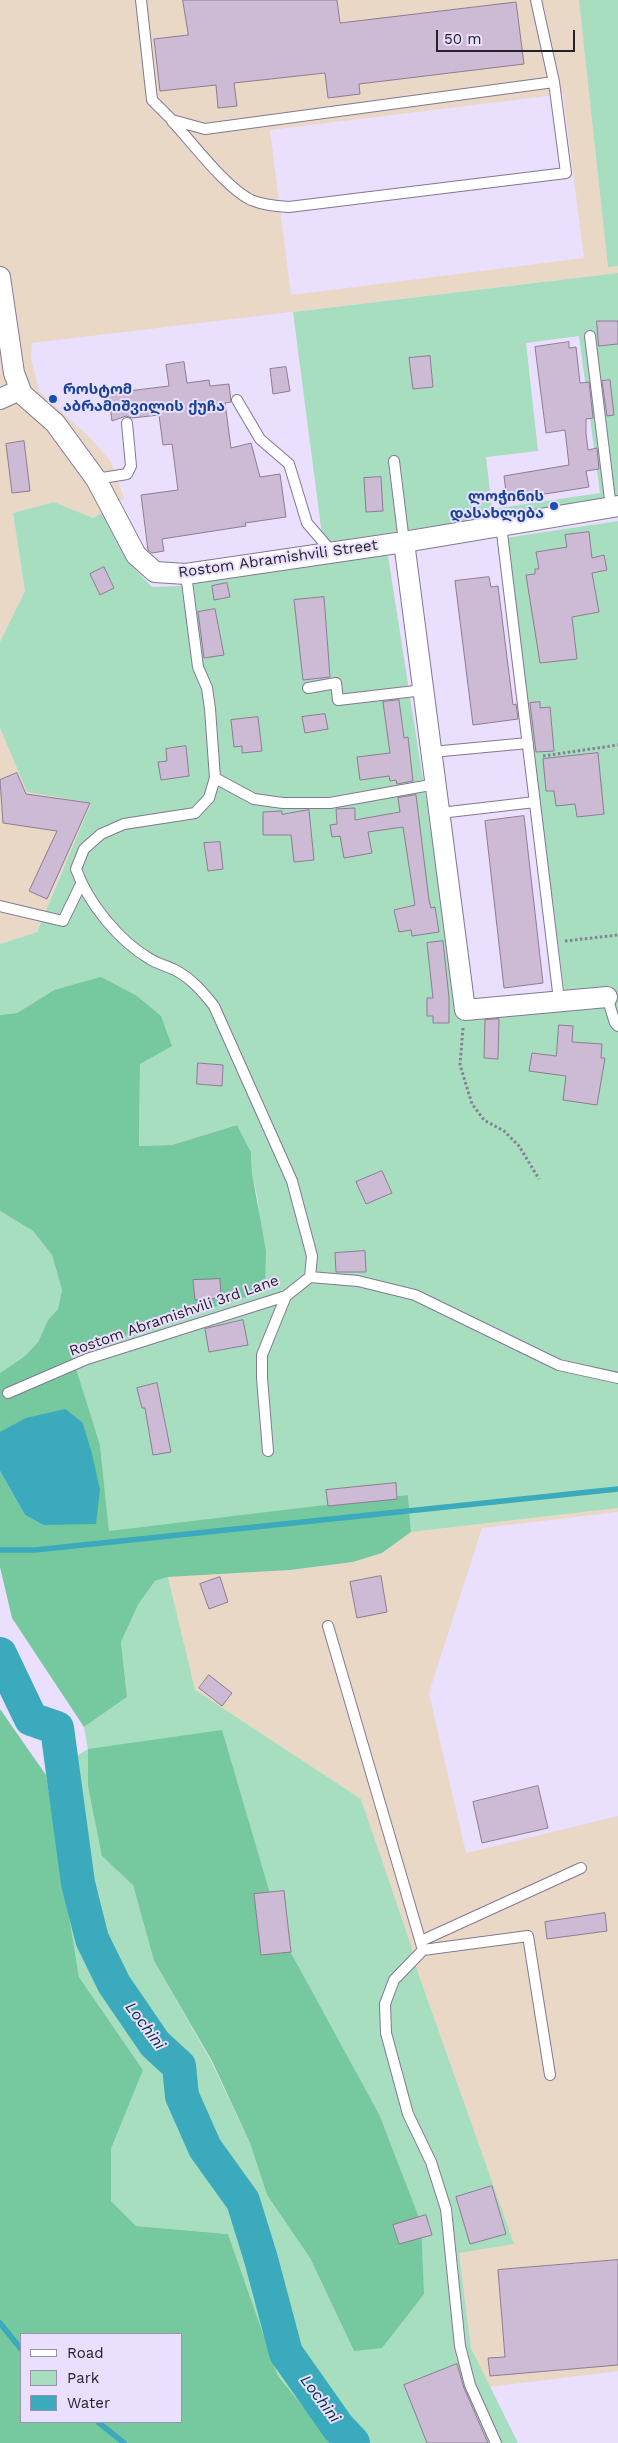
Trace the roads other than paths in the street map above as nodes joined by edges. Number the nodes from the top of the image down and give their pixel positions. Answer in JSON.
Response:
{"nodes":[{"id":1,"x":141,"y":0,"type":"edge"},
{"id":2,"x":536,"y":0,"type":"edge"},
{"id":3,"x":554,"y":82,"type":"junction"},
{"id":4,"x":172,"y":120,"type":"junction"},
{"id":5,"x":0,"y":277,"type":"edge"},
{"id":6,"x":590,"y":336,"type":"dead end"},
{"id":7,"x":20,"y":390,"type":"junction"},
{"id":8,"x":0,"y":399,"type":"edge"},
{"id":9,"x":237,"y":400,"type":"dead end"},
{"id":10,"x":126,"y":423,"type":"dead end"},
{"id":11,"x":394,"y":461,"type":"dead end"},
{"id":12,"x":96,"y":479,"type":"junction"},
{"id":13,"x":616,"y":507,"type":"edge"},
{"id":14,"x":501,"y":525,"type":"junction"},
{"id":15,"x":404,"y":542,"type":"junction"},
{"id":16,"x":332,"y":552,"type":"junction"},
{"id":17,"x":186,"y":574,"type":"junction"},
{"id":18,"x":308,"y":688,"type":"dead end"},
{"id":19,"x":424,"y":690,"type":"junction"},
{"id":20,"x":528,"y":743,"type":"junction"},
{"id":21,"x":432,"y":752,"type":"junction"},
{"id":22,"x":216,"y":778,"type":"junction"},
{"id":23,"x":436,"y":784,"type":"junction"},
{"id":24,"x":535,"y":802,"type":"junction"},
{"id":25,"x":440,"y":812,"type":"junction"},
{"id":26,"x":81,"y":884,"type":"junction"},
{"id":27,"x":0,"y":906,"type":"edge"},
{"id":28,"x":607,"y":997,"type":"joint"},
{"id":29,"x":560,"y":1000,"type":"junction"},
{"id":30,"x":618,"y":1026,"type":"edge"},
{"id":31,"x":310,"y":1277,"type":"junction"},
{"id":32,"x":286,"y":1296,"type":"junction"},
{"id":33,"x":618,"y":1378,"type":"edge"},
{"id":34,"x":8,"y":1393,"type":"dead end"},
{"id":35,"x":268,"y":1451,"type":"dead end"},
{"id":36,"x":328,"y":1626,"type":"dead end"},
{"id":37,"x":581,"y":1868,"type":"dead end"},
{"id":38,"x":422,"y":1945,"type":"junction"},
{"id":39,"x":550,"y":2075,"type":"dead end"},
{"id":40,"x":496,"y":2443,"type":"edge"}],
"edges":[{"from":1,"to":4,"type":"lane"},
{"from":2,"to":3,"type":"lane"},
{"from":3,"to":4,"type":"lane"},
{"from":3,"to":4,"type":"lane"},
{"from":5,"to":7,"type":"street"},
{"from":6,"to":13,"type":"lane"},
{"from":7,"to":8,"type":"street"},
{"from":7,"to":12,"type":"street","name":"Rostom Abramishvili Street"},
{"from":9,"to":16,"type":"lane"},
{"from":10,"to":12,"type":"lane"},
{"from":11,"to":15,"type":"lane"},
{"from":12,"to":17,"type":"street","name":"Rostom Abramishvili Street"},
{"from":13,"to":14,"type":"street","name":"Rostom Abramishvili Street"},
{"from":14,"to":15,"type":"street","name":"Rostom Abramishvili Street"},
{"from":14,"to":20,"type":"lane"},
{"from":15,"to":16,"type":"street","name":"Rostom Abramishvili Street"},
{"from":15,"to":19,"type":"street"},
{"from":16,"to":17,"type":"street","name":"Rostom Abramishvili Street"},
{"from":17,"to":22,"type":"lane"},
{"from":18,"to":19,"type":"lane"},
{"from":19,"to":21,"type":"street"},
{"from":20,"to":21,"type":"lane"},
{"from":20,"to":24,"type":"lane"},
{"from":21,"to":23,"type":"street"},
{"from":22,"to":23,"type":"lane"},
{"from":22,"to":26,"type":"lane"},
{"from":23,"to":25,"type":"street"},
{"from":24,"to":25,"type":"lane"},
{"from":24,"to":29,"type":"lane"},
{"from":25,"to":29,"type":"street"},
{"from":26,"to":27,"type":"lane"},
{"from":26,"to":31,"type":"lane"},
{"from":28,"to":29,"type":"street"},
{"from":28,"to":30,"type":"lane"},
{"from":31,"to":32,"type":"lane","name":"Rostom Abramishvili 3rd Lane"},
{"from":31,"to":33,"type":"lane"},
{"from":32,"to":34,"type":"lane","name":"Rostom Abramishvili 3rd Lane"},
{"from":32,"to":35,"type":"lane"},
{"from":36,"to":38,"type":"lane"},
{"from":37,"to":38,"type":"lane"},
{"from":38,"to":39,"type":"lane"},
{"from":38,"to":40,"type":"lane"}]}
